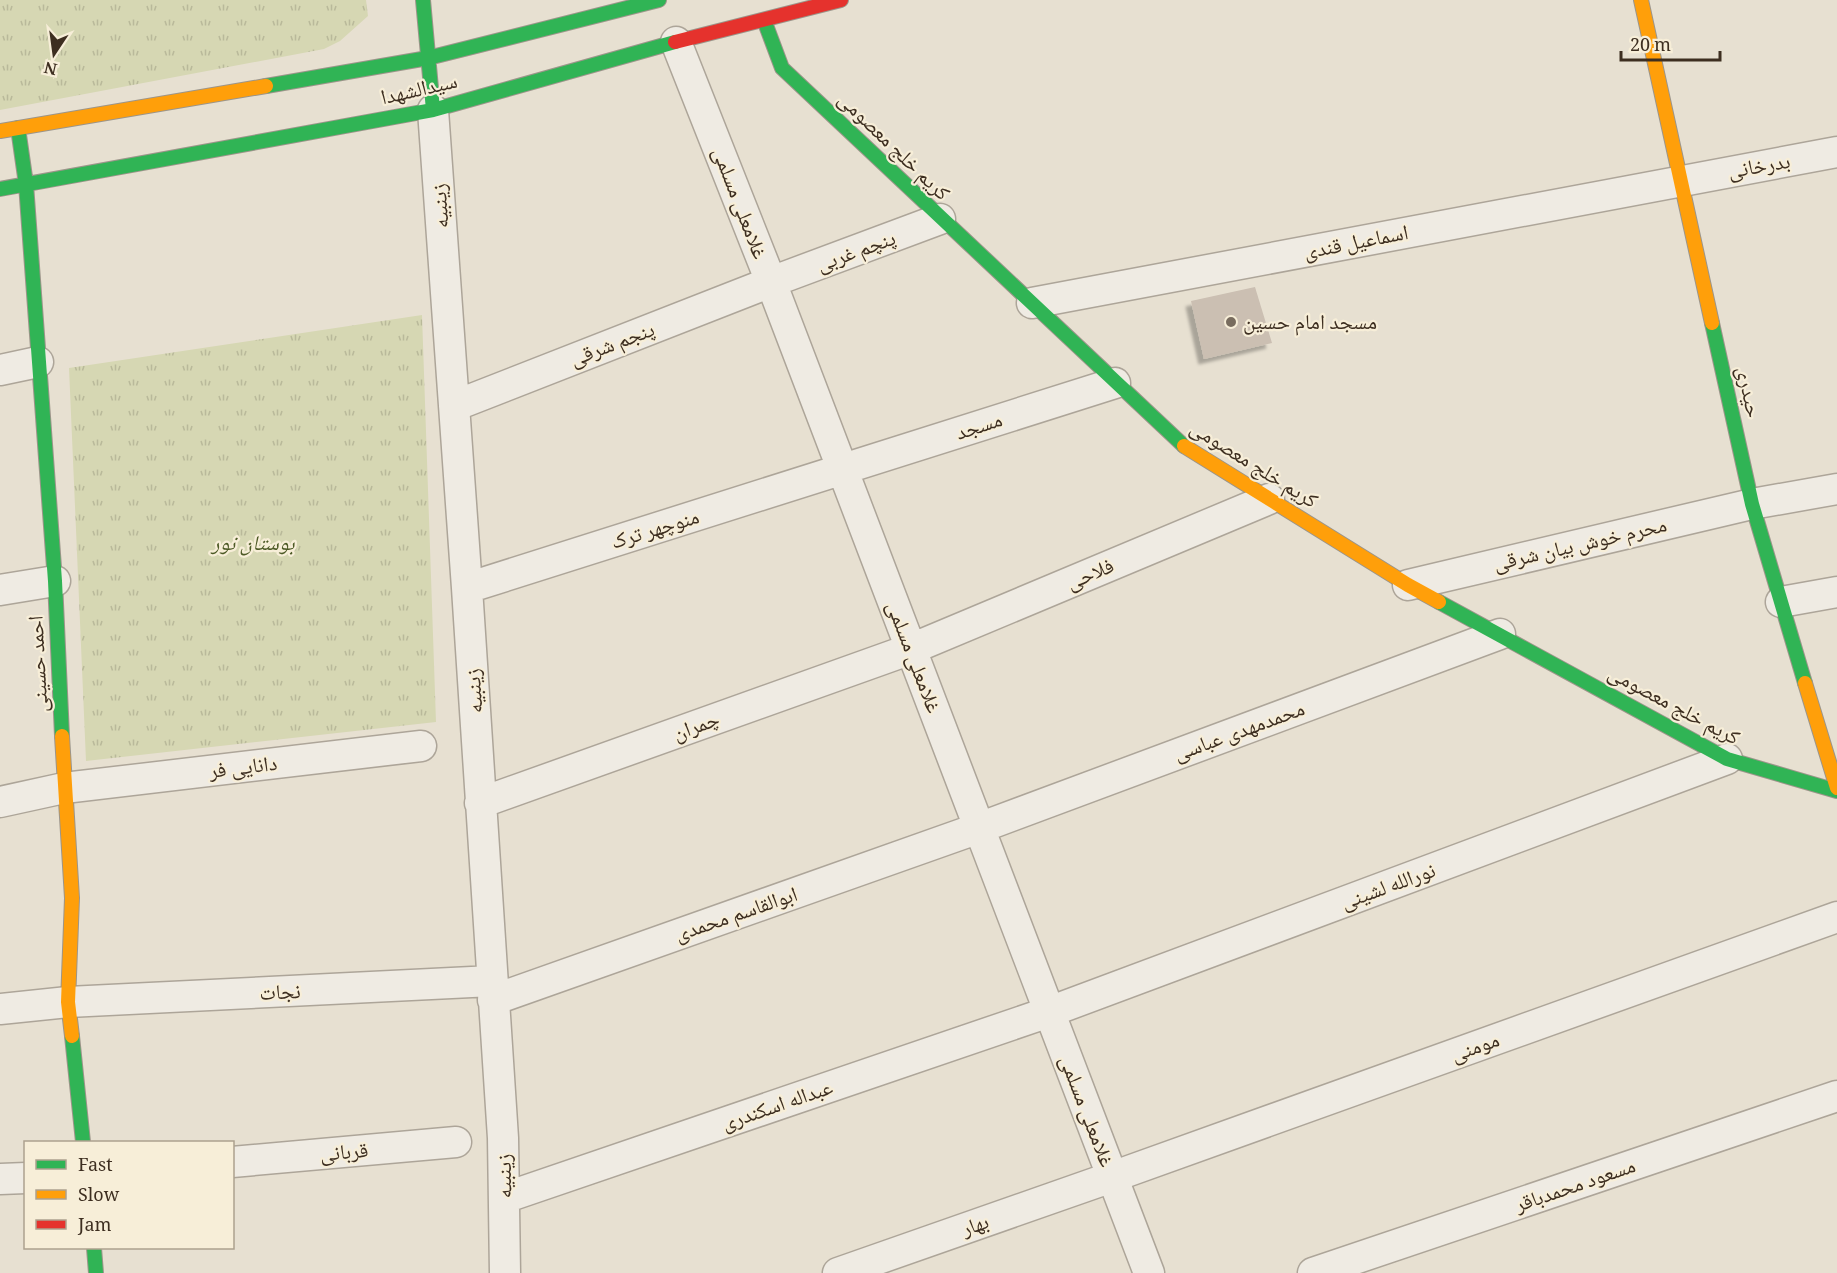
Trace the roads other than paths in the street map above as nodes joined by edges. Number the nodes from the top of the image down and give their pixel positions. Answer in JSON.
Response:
{"nodes":[{"id":1,"x":423,"y":0,"type":"edge"},
{"id":2,"x":659,"y":0,"type":"edge"},
{"id":3,"x":841,"y":0,"type":"edge"},
{"id":4,"x":1641,"y":0,"type":"edge"},
{"id":5,"x":764,"y":20,"type":"junction"},
{"id":6,"x":676,"y":42,"type":"junction"},
{"id":7,"x":428,"y":58,"type":"junction"},
{"id":8,"x":433,"y":110,"type":"junction"},
{"id":9,"x":18,"y":128,"type":"junction"},
{"id":10,"x":0,"y":131,"type":"edge"},
{"id":11,"x":1837,"y":152,"type":"edge"},
{"id":12,"x":1681,"y":180,"type":"junction"},
{"id":13,"x":26,"y":184,"type":"junction"},
{"id":14,"x":0,"y":189,"type":"edge"},
{"id":15,"x":940,"y":219,"type":"junction"},
{"id":16,"x":771,"y":282,"type":"junction"},
{"id":17,"x":1032,"y":303,"type":"junction"},
{"id":18,"x":38,"y":362,"type":"junction"},
{"id":19,"x":0,"y":370,"type":"edge"},
{"id":20,"x":1115,"y":383,"type":"junction"},
{"id":21,"x":454,"y":406,"type":"junction"},
{"id":22,"x":843,"y":470,"type":"junction"},
{"id":23,"x":1837,"y":489,"type":"edge"},
{"id":24,"x":1269,"y":499,"type":"junction"},
{"id":25,"x":1752,"y":504,"type":"junction"},
{"id":26,"x":55,"y":581,"type":"junction"},
{"id":27,"x":1407,"y":585,"type":"junction"},
{"id":28,"x":467,"y":588,"type":"junction"},
{"id":29,"x":0,"y":590,"type":"edge"},
{"id":30,"x":1837,"y":592,"type":"edge"},
{"id":31,"x":1781,"y":602,"type":"junction"},
{"id":32,"x":1500,"y":634,"type":"junction"},
{"id":33,"x":911,"y":649,"type":"junction"},
{"id":34,"x":421,"y":746,"type":"dead end"},
{"id":35,"x":1831,"y":746,"type":"edge"},
{"id":36,"x":1727,"y":759,"type":"junction"},
{"id":37,"x":64,"y":788,"type":"junction"},
{"id":38,"x":1837,"y":790,"type":"edge"},
{"id":39,"x":0,"y":802,"type":"edge"},
{"id":40,"x":480,"y":803,"type":"junction"},
{"id":41,"x":979,"y":828,"type":"junction"},
{"id":42,"x":1837,"y":917,"type":"edge"},
{"id":43,"x":493,"y":990,"type":"junction"},
{"id":44,"x":68,"y":1002,"type":"junction"},
{"id":45,"x":0,"y":1009,"type":"edge"},
{"id":46,"x":1049,"y":1012,"type":"junction"},
{"id":47,"x":1837,"y":1096,"type":"edge"},
{"id":48,"x":83,"y":1141,"type":"edge"},
{"id":49,"x":456,"y":1142,"type":"dead end"},
{"id":50,"x":234,"y":1162,"type":"edge"},
{"id":51,"x":1112,"y":1177,"type":"junction"},
{"id":52,"x":24,"y":1178,"type":"edge"},
{"id":53,"x":0,"y":1179,"type":"edge"},
{"id":54,"x":504,"y":1198,"type":"junction"},
{"id":55,"x":94,"y":1249,"type":"edge"},
{"id":56,"x":96,"y":1273,"type":"edge"},
{"id":57,"x":505,"y":1273,"type":"edge"},
{"id":58,"x":837,"y":1273,"type":"edge"},
{"id":59,"x":1149,"y":1273,"type":"edge"},
{"id":60,"x":1313,"y":1273,"type":"edge"}],
"edges":[{"from":1,"to":7,"type":"street"},
{"from":2,"to":7,"type":"street","name":"سیدالشهدا"},
{"from":3,"to":5,"type":"street","name":"سیدالشهدا"},
{"from":4,"to":12,"type":"street","name":"حیدری"},
{"from":5,"to":6,"type":"street","name":"سیدالشهدا"},
{"from":5,"to":15,"type":"street","name":"کریم خلج معصومی"},
{"from":6,"to":8,"type":"street","name":"سیدالشهدا"},
{"from":6,"to":16,"type":"street","name":"غلامعلی مسلمی"},
{"from":7,"to":8,"type":"street"},
{"from":7,"to":9,"type":"street","name":"سیدالشهدا"},
{"from":8,"to":13,"type":"street","name":"سیدالشهدا"},
{"from":8,"to":21,"type":"street","name":"زینبیه"},
{"from":9,"to":10,"type":"street","name":"سیدالشهدا"},
{"from":9,"to":13,"type":"street","name":"احمد حسینی"},
{"from":11,"to":12,"type":"street","name":"بدرخانی"},
{"from":12,"to":17,"type":"street","name":"اسماعیل قندی"},
{"from":12,"to":25,"type":"street","name":"حیدری"},
{"from":13,"to":14,"type":"street","name":"سیدالشهدا"},
{"from":13,"to":18,"type":"street","name":"احمد حسینی"},
{"from":15,"to":16,"type":"street","name":"پنچم غربی"},
{"from":15,"to":17,"type":"street","name":"کریم خلج معصومی"},
{"from":16,"to":21,"type":"street","name":"پنجم شرقی"},
{"from":16,"to":22,"type":"street","name":"غلامعلی مسلمی"},
{"from":17,"to":20,"type":"street","name":"کریم خلج معصومی"},
{"from":18,"to":19,"type":"street"},
{"from":18,"to":26,"type":"street","name":"احمد حسینی"},
{"from":20,"to":22,"type":"street","name":"مسجد"},
{"from":20,"to":24,"type":"street","name":"کریم خلج معصومی"},
{"from":21,"to":28,"type":"street","name":"زینبیه"},
{"from":22,"to":28,"type":"street","name":"منوچهر ترک"},
{"from":22,"to":33,"type":"street","name":"غلامعلی مسلمی"},
{"from":23,"to":25,"type":"street","name":"محرم خوش بیان شرقی"},
{"from":24,"to":27,"type":"street","name":"کریم خلج معصومی"},
{"from":24,"to":33,"type":"street","name":"فلاحی"},
{"from":25,"to":27,"type":"street","name":"محرم خوش بیان شرقی"},
{"from":25,"to":31,"type":"street","name":"حیدری"},
{"from":26,"to":29,"type":"street"},
{"from":26,"to":37,"type":"street","name":"احمد حسینی"},
{"from":27,"to":32,"type":"street","name":"کریم خلج معصومی"},
{"from":28,"to":40,"type":"street","name":"زینبیه"},
{"from":30,"to":31,"type":"street"},
{"from":31,"to":35,"type":"street","name":"حیدری"},
{"from":32,"to":36,"type":"street","name":"کریم خلج معصومی"},
{"from":32,"to":41,"type":"street","name":"محمدمهدی عباسی"},
{"from":33,"to":40,"type":"street","name":"چمران"},
{"from":33,"to":41,"type":"street","name":"غلامعلی مسلمی"},
{"from":34,"to":37,"type":"street","name":"دانایی فر"},
{"from":35,"to":38,"type":"street","name":"حیدری"},
{"from":36,"to":38,"type":"street","name":"کریم خلج معصومی"},
{"from":36,"to":46,"type":"street","name":"نورالله لشینی"},
{"from":37,"to":39,"type":"street","name":"دانایی فر"},
{"from":37,"to":44,"type":"street","name":"احمد حسینی"},
{"from":40,"to":43,"type":"street","name":"زینبیه"},
{"from":41,"to":43,"type":"street","name":"ابوالقاسم محمدی"},
{"from":41,"to":46,"type":"street","name":"غلامعلی مسلمی"},
{"from":42,"to":51,"type":"street","name":"مومنی"},
{"from":43,"to":44,"type":"street","name":"نجات"},
{"from":43,"to":54,"type":"street","name":"زینبیه"},
{"from":44,"to":45,"type":"street","name":"نجات"},
{"from":44,"to":48,"type":"street","name":"احمد حسینی"},
{"from":46,"to":51,"type":"street","name":"غلامعلی مسلمی"},
{"from":46,"to":54,"type":"street","name":"عبداله اسکندری"},
{"from":47,"to":60,"type":"street","name":"مسعود محمدباقر"},
{"from":49,"to":50,"type":"street","name":"قربانی"},
{"from":51,"to":58,"type":"street","name":"بهار"},
{"from":51,"to":59,"type":"street","name":"غلامعلی مسلمی"},
{"from":52,"to":53,"type":"street"},
{"from":54,"to":57,"type":"street","name":"زینبیه"},
{"from":55,"to":56,"type":"street"}]}
